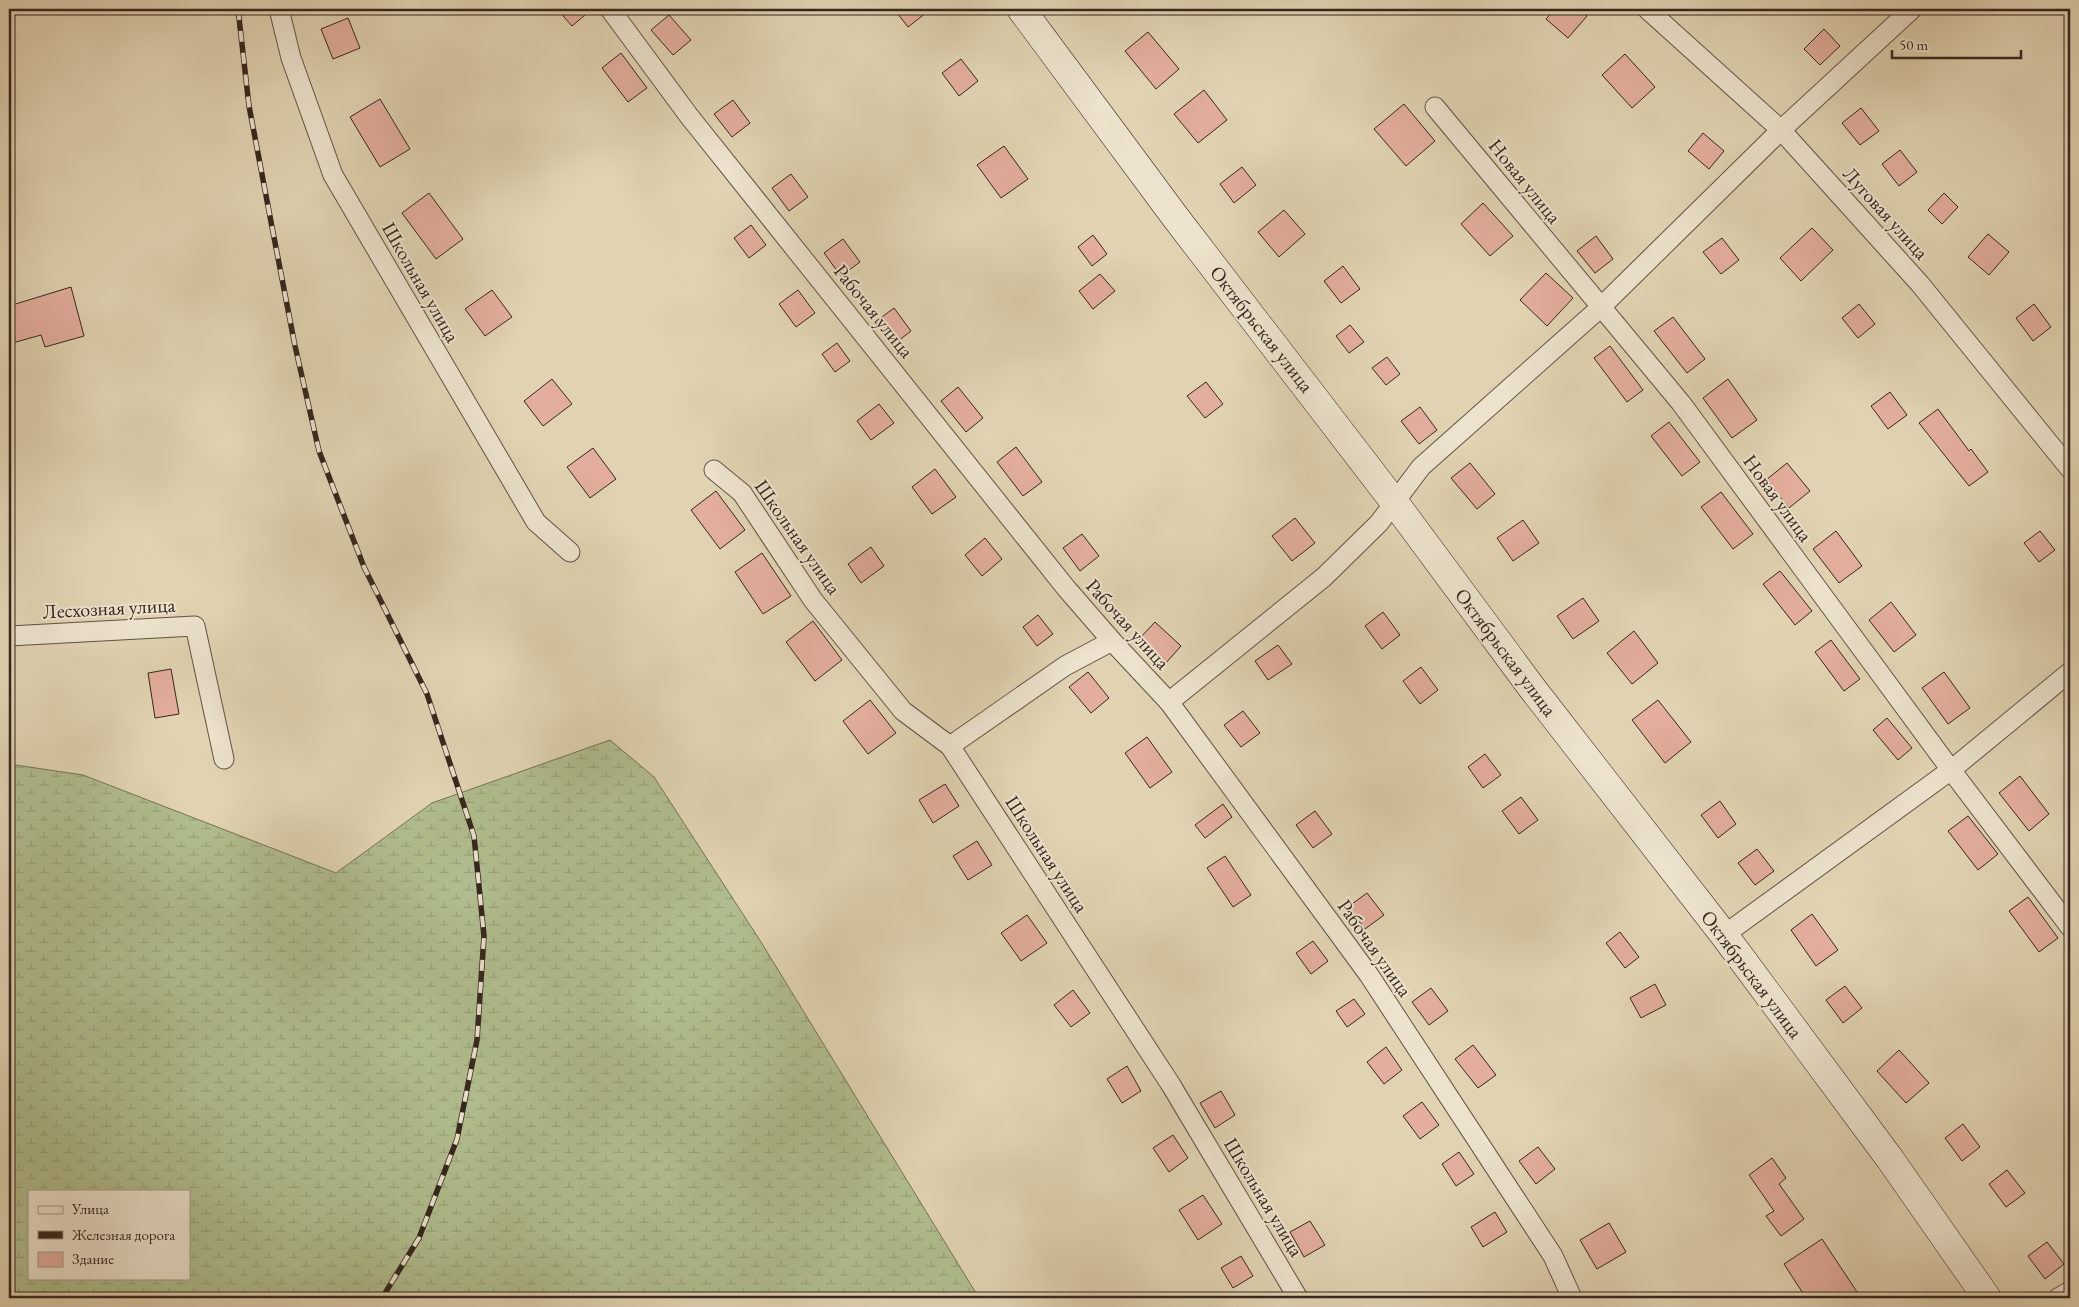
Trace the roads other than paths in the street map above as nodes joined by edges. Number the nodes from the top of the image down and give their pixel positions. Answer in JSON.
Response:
{"nodes":[{"id":1,"x":279,"y":9,"type":"edge"},
{"id":2,"x":610,"y":9,"type":"edge"},
{"id":3,"x":1021,"y":9,"type":"edge"},
{"id":4,"x":1647,"y":9,"type":"edge"},
{"id":5,"x":1912,"y":9,"type":"edge"},
{"id":6,"x":1435,"y":107,"type":"dead end"},
{"id":7,"x":1781,"y":130,"type":"junction"},
{"id":8,"x":1600,"y":308,"type":"junction"},
{"id":9,"x":2070,"y":469,"type":"edge"},
{"id":10,"x":714,"y":470,"type":"dead end"},
{"id":11,"x":1396,"y":503,"type":"junction"},
{"id":12,"x":570,"y":552,"type":"dead end"},
{"id":13,"x":9,"y":636,"type":"edge"},
{"id":14,"x":1112,"y":641,"type":"junction"},
{"id":15,"x":2070,"y":672,"type":"edge"},
{"id":16,"x":1169,"y":702,"type":"junction"},
{"id":17,"x":950,"y":746,"type":"junction"},
{"id":18,"x":224,"y":759,"type":"dead end"},
{"id":19,"x":1951,"y":770,"type":"junction"},
{"id":20,"x":2070,"y":927,"type":"edge"},
{"id":21,"x":1724,"y":935,"type":"junction"},
{"id":22,"x":2070,"y":1290,"type":"edge"},
{"id":23,"x":1298,"y":1298,"type":"edge"},
{"id":24,"x":1572,"y":1298,"type":"edge"},
{"id":25,"x":1988,"y":1298,"type":"edge"},
{"id":26,"x":2058,"y":1298,"type":"edge"}],
"edges":[{"from":1,"to":12,"type":"street","name":"Школьная улица"},
{"from":2,"to":14,"type":"street","name":"Рабочая улица"},
{"from":3,"to":11,"type":"street","name":"Октябрьская улица"},
{"from":4,"to":7,"type":"street","name":"Луговая улица"},
{"from":5,"to":7,"type":"street"},
{"from":6,"to":8,"type":"street","name":"Новая улица"},
{"from":7,"to":8,"type":"street"},
{"from":7,"to":9,"type":"street","name":"Луговая улица"},
{"from":8,"to":11,"type":"street"},
{"from":8,"to":19,"type":"street","name":"Новая улица"},
{"from":10,"to":17,"type":"street","name":"Школьная улица"},
{"from":11,"to":16,"type":"street"},
{"from":11,"to":21,"type":"street","name":"Октябрьская улица"},
{"from":13,"to":18,"type":"street","name":"Лесхозная улица"},
{"from":14,"to":16,"type":"street","name":"Рабочая улица"},
{"from":14,"to":17,"type":"street"},
{"from":15,"to":19,"type":"street"},
{"from":16,"to":24,"type":"street","name":"Рабочая улица"},
{"from":17,"to":23,"type":"street","name":"Школьная улица"},
{"from":19,"to":20,"type":"street","name":"Новая улица"},
{"from":19,"to":21,"type":"street"},
{"from":21,"to":25,"type":"street","name":"Октябрьская улица"},
{"from":22,"to":26,"type":"street"}]}
